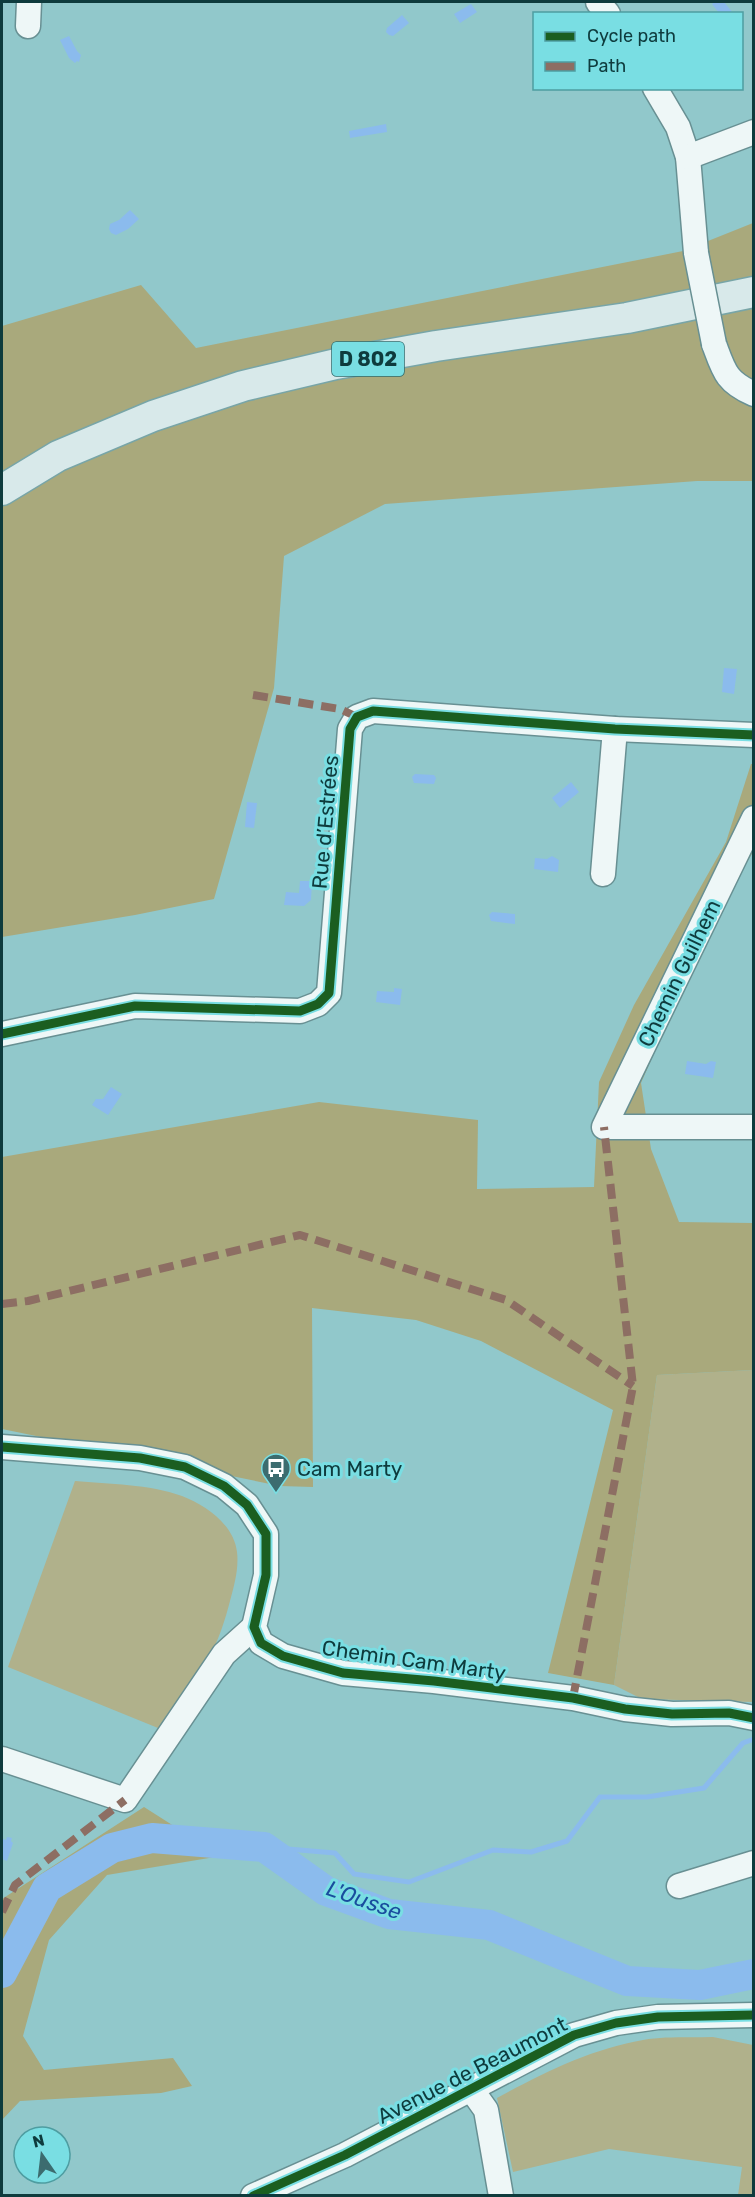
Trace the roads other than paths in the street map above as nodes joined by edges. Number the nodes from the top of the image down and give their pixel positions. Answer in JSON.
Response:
{"nodes":[{"id":1,"x":29,"y":2,"type":"edge"},
{"id":2,"x":28,"y":26,"type":"dead end"},
{"id":3,"x":656,"y":90,"type":"edge"},
{"id":4,"x":753,"y":132,"type":"edge"},
{"id":5,"x":688,"y":157,"type":"junction"},
{"id":6,"x":753,"y":292,"type":"edge"},
{"id":7,"x":753,"y":394,"type":"edge"},
{"id":8,"x":2,"y":490,"type":"edge"},
{"id":9,"x":615,"y":729,"type":"junction"},
{"id":10,"x":753,"y":735,"type":"edge"},
{"id":11,"x":753,"y":818,"type":"edge"},
{"id":12,"x":603,"y":874,"type":"dead end"},
{"id":13,"x":2,"y":1034,"type":"edge"},
{"id":14,"x":753,"y":1127,"type":"edge"},
{"id":15,"x":2,"y":1449,"type":"edge"},
{"id":16,"x":254,"y":1627,"type":"junction"},
{"id":17,"x":753,"y":1718,"type":"edge"},
{"id":18,"x":2,"y":1760,"type":"edge"},
{"id":19,"x":753,"y":1863,"type":"edge"},
{"id":20,"x":679,"y":1886,"type":"dead end"},
{"id":21,"x":753,"y":2015,"type":"edge"},
{"id":22,"x":471,"y":2089,"type":"junction"},
{"id":23,"x":253,"y":2196,"type":"edge"},
{"id":24,"x":501,"y":2196,"type":"edge"}],
"edges":[{"from":1,"to":2,"type":"street"},
{"from":3,"to":5,"type":"street"},
{"from":4,"to":5,"type":"street"},
{"from":5,"to":7,"type":"street","bridge":true},
{"from":6,"to":8,"type":"main road","number":"D 802"},
{"from":9,"to":10,"type":"street","name":"Rue d’Estrées"},
{"from":9,"to":12,"type":"street"},
{"from":9,"to":13,"type":"street","name":"Rue d’Estrées"},
{"from":11,"to":14,"type":"street","name":"Chemin Guilhem"},
{"from":15,"to":16,"type":"street"},
{"from":16,"to":17,"type":"street","name":"Chemin Cam Marty"},
{"from":16,"to":18,"type":"street"},
{"from":19,"to":20,"type":"street"},
{"from":21,"to":22,"type":"street","name":"Avenue de Beaumont"},
{"from":22,"to":23,"type":"street","name":"Avenue de Beaumont"},
{"from":22,"to":24,"type":"street"}]}
